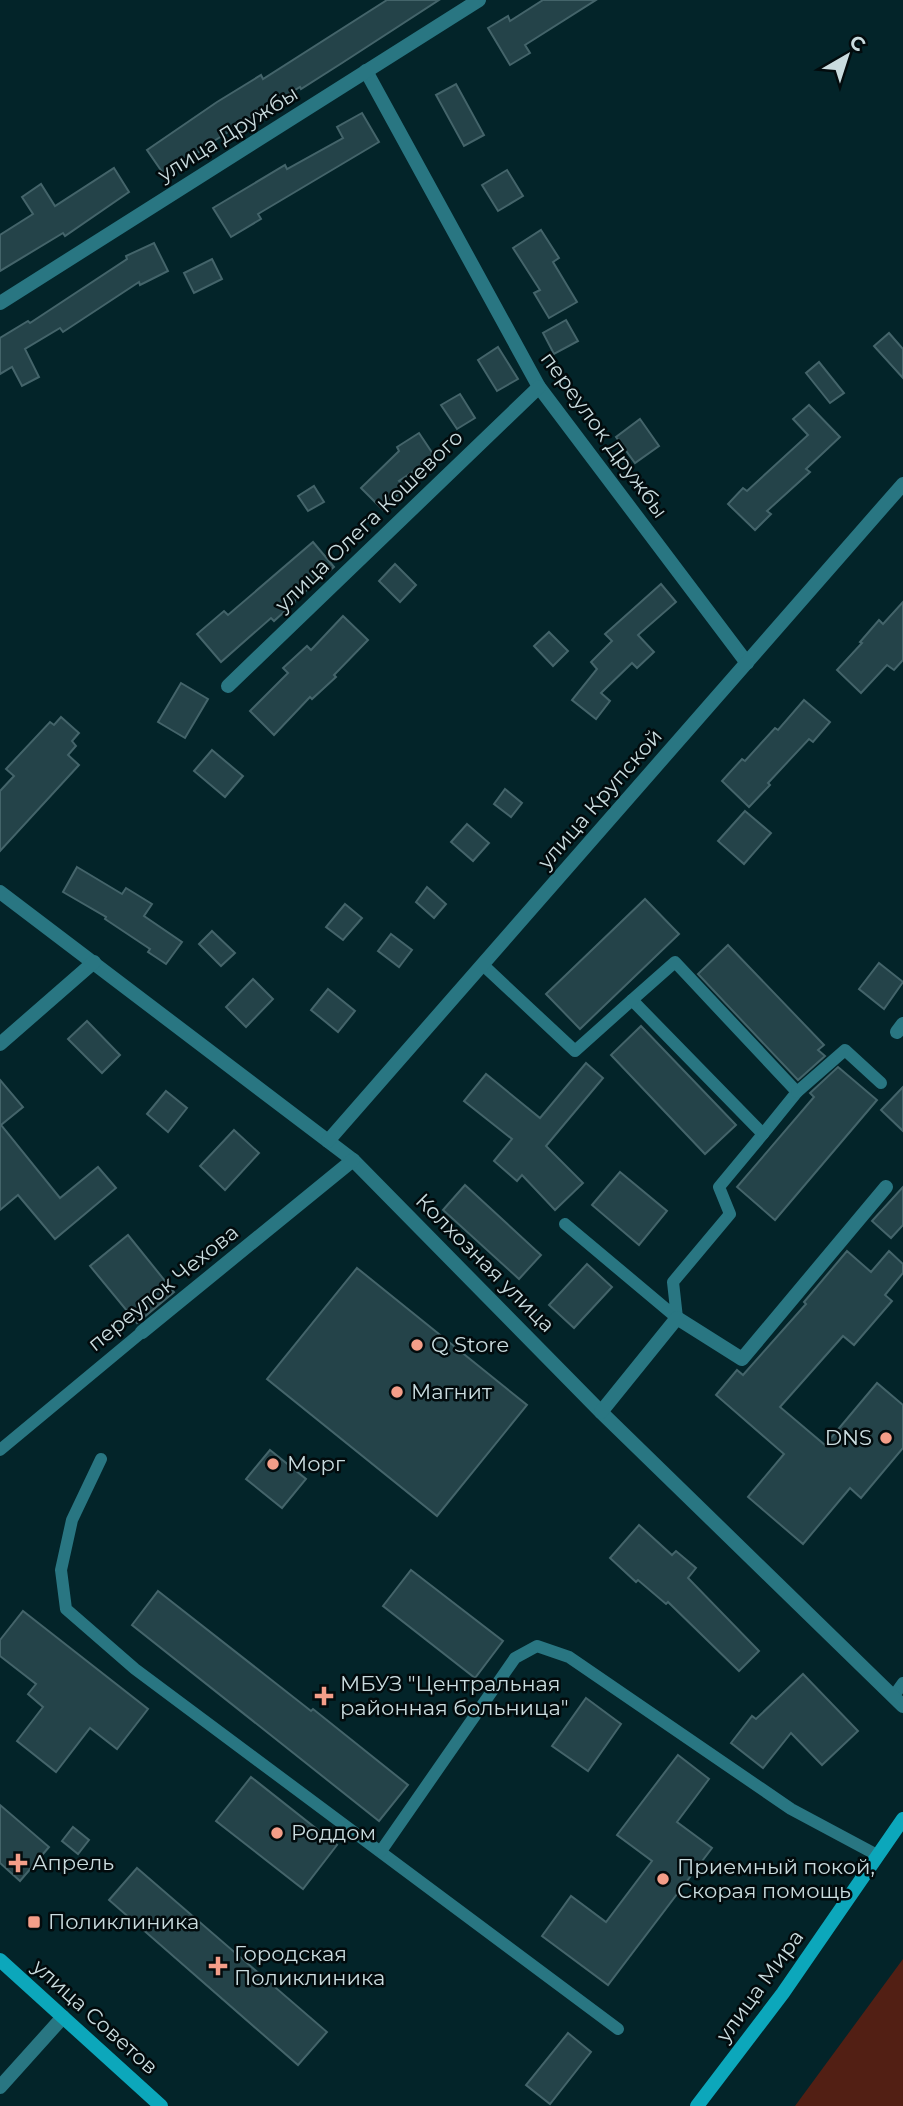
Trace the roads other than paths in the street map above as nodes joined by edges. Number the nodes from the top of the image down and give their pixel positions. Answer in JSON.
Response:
{"nodes":[{"id":1,"x":479,"y":0,"type":"edge"},
{"id":2,"x":366,"y":71,"type":"junction"},
{"id":3,"x":0,"y":303,"type":"edge"},
{"id":4,"x":538,"y":387,"type":"junction"},
{"id":5,"x":903,"y":484,"type":"edge"},
{"id":6,"x":747,"y":663,"type":"junction"},
{"id":7,"x":228,"y":686,"type":"dead end"},
{"id":8,"x":0,"y":892,"type":"edge"},
{"id":9,"x":93,"y":962,"type":"junction"},
{"id":10,"x":483,"y":965,"type":"junction"},
{"id":11,"x":632,"y":1000,"type":"junction"},
{"id":12,"x":0,"y":1044,"type":"edge"},
{"id":13,"x":881,"y":1083,"type":"dead end"},
{"id":14,"x":797,"y":1092,"type":"junction"},
{"id":15,"x":763,"y":1134,"type":"junction"},
{"id":16,"x":328,"y":1141,"type":"junction"},
{"id":17,"x":353,"y":1160,"type":"junction"},
{"id":18,"x":886,"y":1186,"type":"dead end"},
{"id":19,"x":565,"y":1224,"type":"dead end"},
{"id":20,"x":677,"y":1318,"type":"junction"},
{"id":21,"x":142,"y":1332,"type":"joint"},
{"id":22,"x":601,"y":1412,"type":"junction"},
{"id":23,"x":0,"y":1450,"type":"edge"},
{"id":24,"x":101,"y":1460,"type":"dead end"},
{"id":25,"x":903,"y":1684,"type":"edge"},
{"id":26,"x":898,"y":1702,"type":"edge"},
{"id":27,"x":903,"y":1819,"type":"edge"},
{"id":28,"x":380,"y":1851,"type":"junction"},
{"id":29,"x":877,"y":1855,"type":"junction"},
{"id":30,"x":0,"y":1960,"type":"edge"},
{"id":31,"x":63,"y":2017,"type":"junction"},
{"id":32,"x":618,"y":2029,"type":"dead end"},
{"id":33,"x":0,"y":2087,"type":"edge"},
{"id":34,"x":161,"y":2106,"type":"edge"},
{"id":35,"x":697,"y":2106,"type":"edge"}],
"edges":[{"from":1,"to":2,"type":"street","name":"улица Дружбы"},
{"from":2,"to":3,"type":"street","name":"улица Дружбы"},
{"from":2,"to":4,"type":"street","name":"переулок Дружбы"},
{"from":4,"to":6,"type":"street","name":"переулок Дружбы"},
{"from":4,"to":7,"type":"street","name":"улица Олега Кошевого"},
{"from":5,"to":6,"type":"street","name":"улица Крупской"},
{"from":6,"to":10,"type":"street","name":"улица Крупской"},
{"from":8,"to":9,"type":"street","name":"Колхозная улица"},
{"from":9,"to":12,"type":"street"},
{"from":9,"to":16,"type":"street","name":"Колхозная улица"},
{"from":10,"to":11,"type":"lane"},
{"from":10,"to":16,"type":"street","name":"улица Крупской"},
{"from":11,"to":14,"type":"lane"},
{"from":11,"to":15,"type":"lane"},
{"from":13,"to":14,"type":"lane"},
{"from":14,"to":15,"type":"lane"},
{"from":15,"to":20,"type":"lane"},
{"from":16,"to":17,"type":"street","name":"Колхозная улица"},
{"from":17,"to":21,"type":"street","name":"переулок Чехова"},
{"from":17,"to":22,"type":"street","name":"Колхозная улица"},
{"from":18,"to":20,"type":"street"},
{"from":19,"to":20,"type":"lane"},
{"from":20,"to":22,"type":"street"},
{"from":21,"to":23,"type":"lane","name":"переулок Чехова"},
{"from":22,"to":26,"type":"street","name":"Колхозная улица"},
{"from":24,"to":28,"type":"lane"},
{"from":25,"to":26,"type":"lane"},
{"from":27,"to":29,"type":"main road","name":"улица Мира"},
{"from":28,"to":29,"type":"lane"},
{"from":28,"to":32,"type":"lane"},
{"from":29,"to":35,"type":"main road","name":"улица Мира"},
{"from":30,"to":31,"type":"main road","name":"улица Советов"},
{"from":31,"to":33,"type":"street"},
{"from":31,"to":34,"type":"main road","name":"улица Советов"}]}
